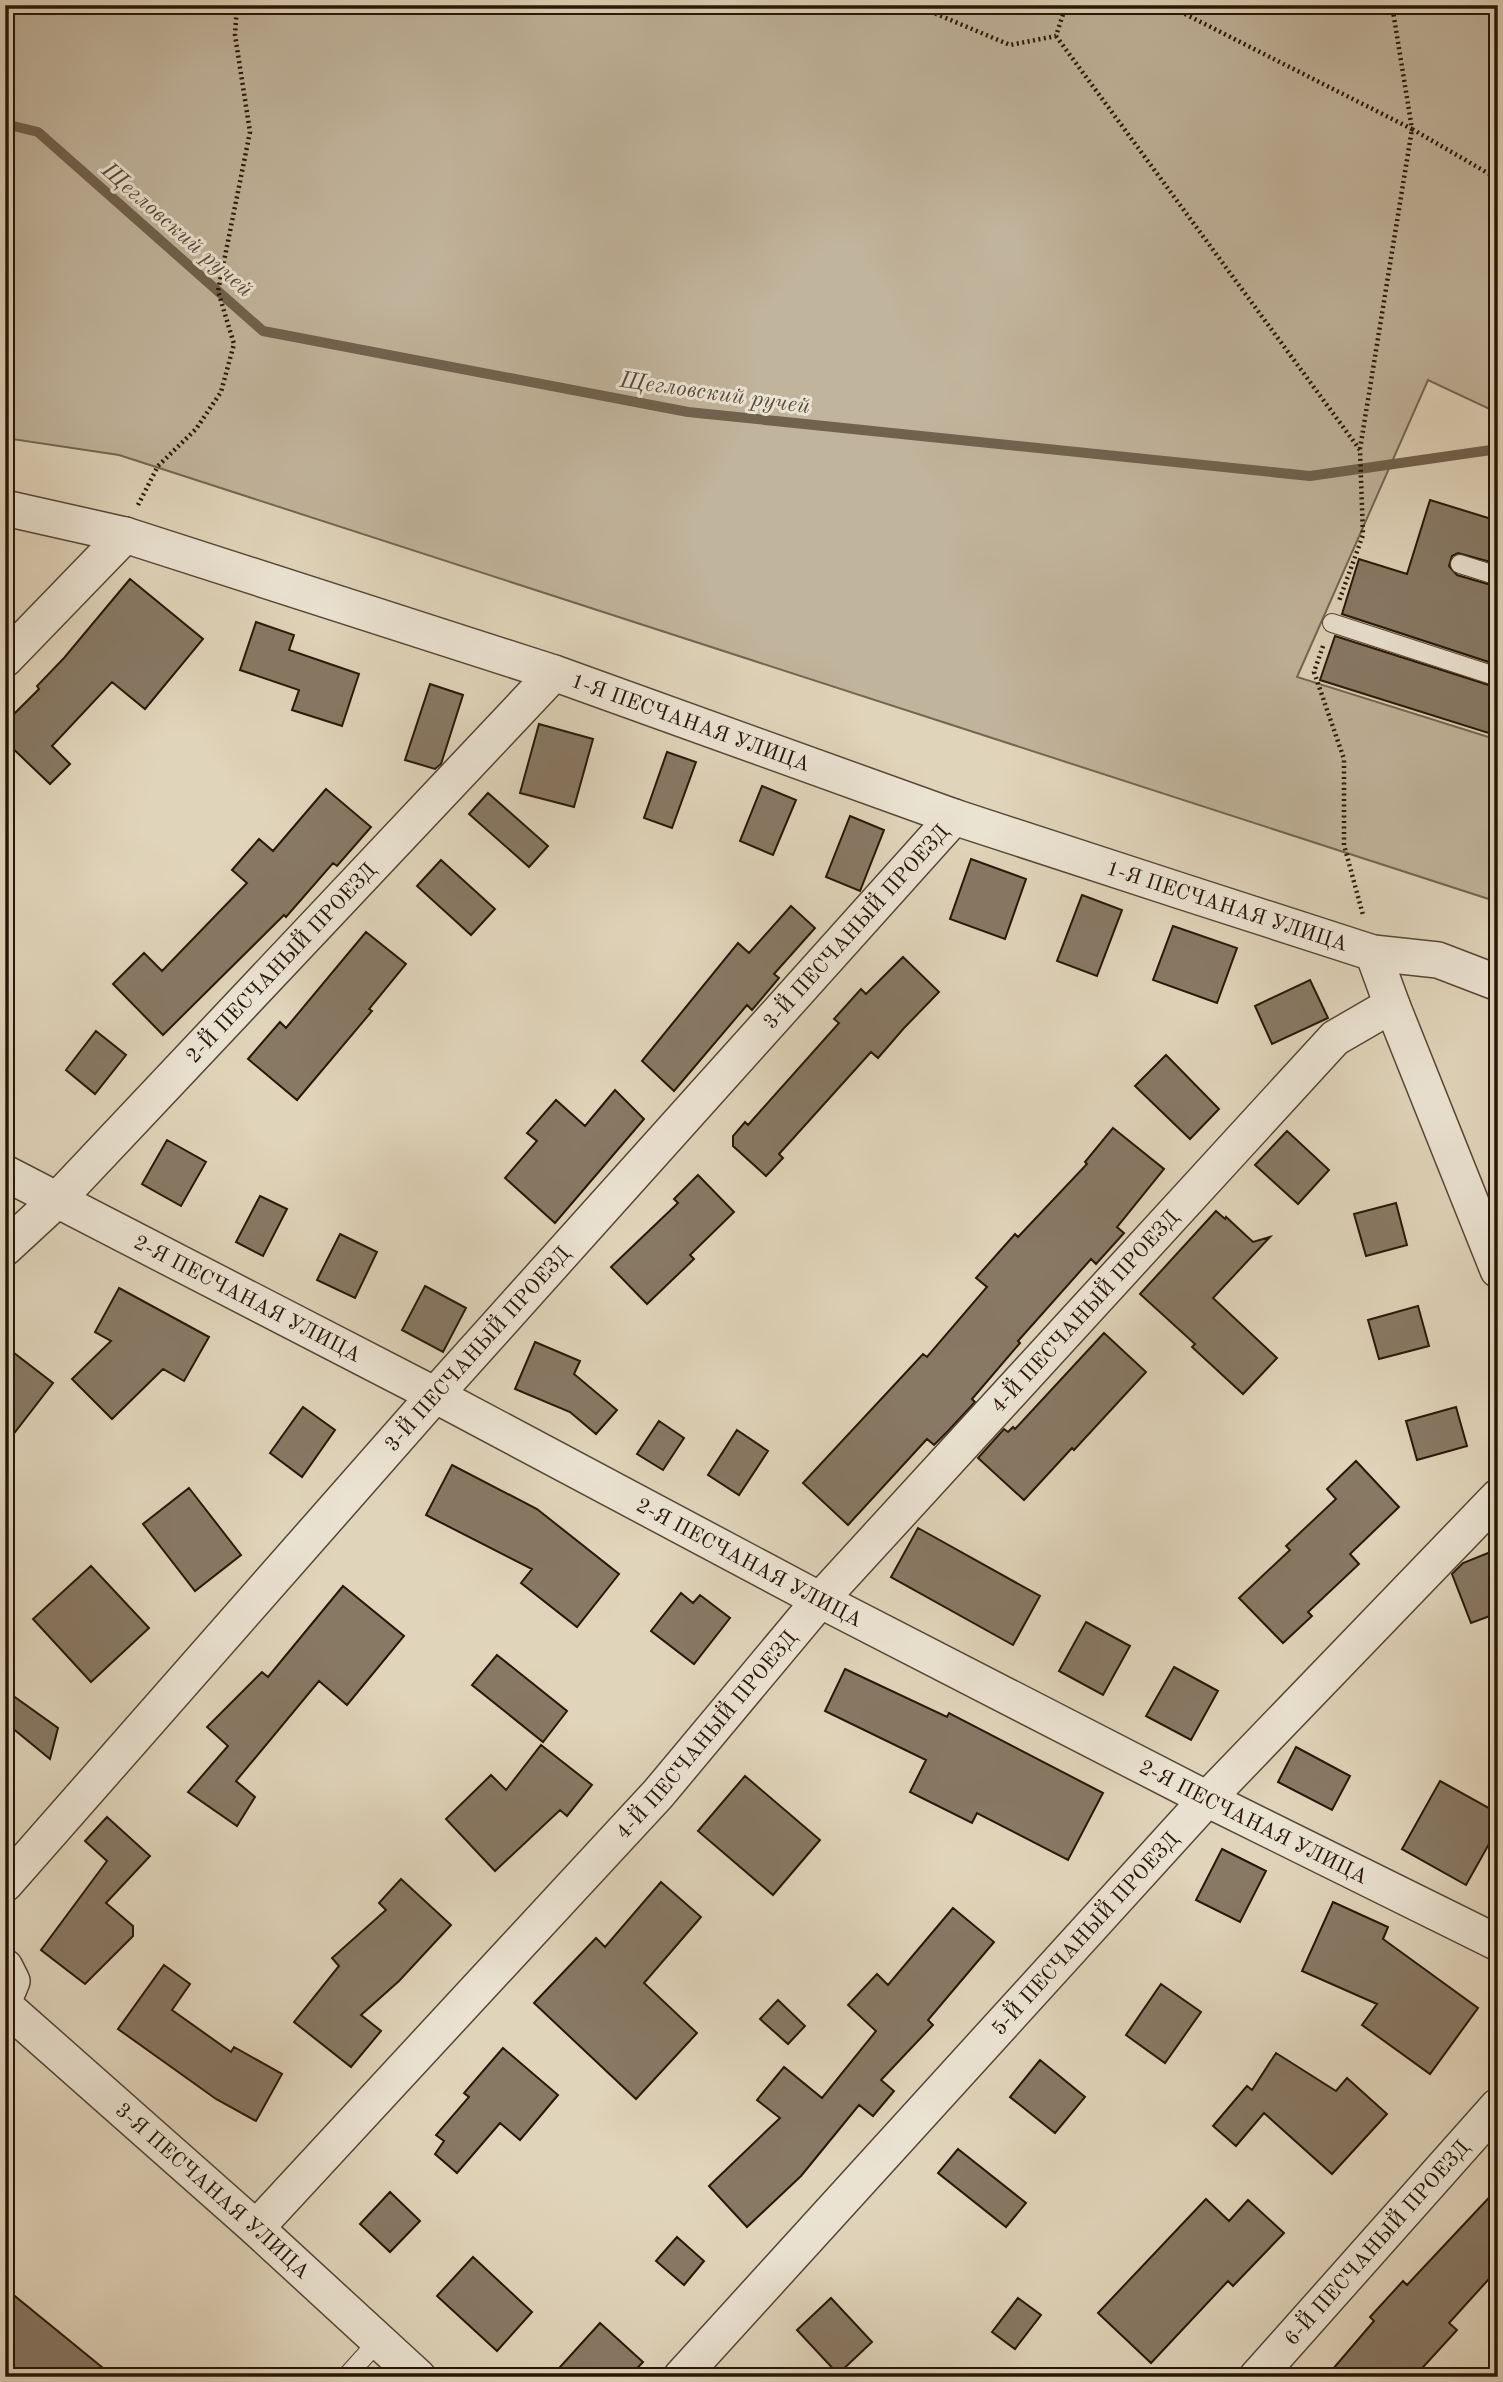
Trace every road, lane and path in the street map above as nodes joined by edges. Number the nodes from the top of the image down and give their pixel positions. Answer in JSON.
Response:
{"nodes":[{"id":1,"x":237,"y":5,"type":"edge"},
{"id":2,"x":915,"y":5,"type":"edge"},
{"id":3,"x":1066,"y":5,"type":"edge"},
{"id":4,"x":1171,"y":5,"type":"edge"},
{"id":5,"x":1392,"y":5,"type":"edge"},
{"id":6,"x":1056,"y":36,"type":"junction"},
{"id":7,"x":1412,"y":130,"type":"junction"},
{"id":8,"x":1498,"y":180,"type":"edge"},
{"id":9,"x":1360,"y":451,"type":"junction"},
{"id":10,"x":5,"y":508,"type":"edge"},
{"id":11,"x":124,"y":535,"type":"junction"},
{"id":12,"x":1461,"y":564,"type":"dead end"},
{"id":13,"x":1498,"y":576,"type":"edge"},
{"id":14,"x":1332,"y":623,"type":"junction"},
{"id":15,"x":5,"y":659,"type":"edge"},
{"id":16,"x":554,"y":673,"type":"junction"},
{"id":17,"x":1498,"y":677,"type":"edge"},
{"id":18,"x":954,"y":817,"type":"junction"},
{"id":19,"x":1373,"y":953,"type":"junction"},
{"id":20,"x":1498,"y":983,"type":"edge"},
{"id":21,"x":1392,"y":1005,"type":"junction"},
{"id":22,"x":5,"y":1173,"type":"edge"},
{"id":23,"x":57,"y":1200,"type":"junction"},
{"id":24,"x":5,"y":1248,"type":"edge"},
{"id":25,"x":1498,"y":1270,"type":"edge"},
{"id":26,"x":435,"y":1395,"type":"junction"},
{"id":27,"x":1498,"y":1497,"type":"edge"},
{"id":28,"x":820,"y":1600,"type":"junction"},
{"id":29,"x":1207,"y":1799,"type":"junction"},
{"id":30,"x":5,"y":1884,"type":"edge"},
{"id":31,"x":1498,"y":1943,"type":"edge"},
{"id":32,"x":5,"y":1967,"type":"edge"},
{"id":33,"x":5,"y":1998,"type":"edge"},
{"id":34,"x":5,"y":2006,"type":"edge"},
{"id":35,"x":1498,"y":2106,"type":"edge"},
{"id":36,"x":256,"y":2228,"type":"junction"},
{"id":37,"x":379,"y":2340,"type":"junction"},
{"id":38,"x":346,"y":2377,"type":"edge"},
{"id":39,"x":418,"y":2377,"type":"edge"},
{"id":40,"x":681,"y":2377,"type":"edge"},
{"id":41,"x":1256,"y":2377,"type":"edge"}],
"edges":[{"from":1,"to":11,"type":"path"},
{"from":2,"to":6,"type":"path"},
{"from":3,"to":6,"type":"path"},
{"from":4,"to":7,"type":"path"},
{"from":5,"to":7,"type":"path"},
{"from":6,"to":9,"type":"path"},
{"from":7,"to":8,"type":"path"},
{"from":7,"to":9,"type":"path"},
{"from":9,"to":14,"type":"path"},
{"from":10,"to":11,"type":"street","name":"1-Я ПЕСЧАНАЯ УЛИЦА"},
{"from":11,"to":15,"type":"street"},
{"from":11,"to":16,"type":"street","name":"1-Я ПЕСЧАНАЯ УЛИЦА"},
{"from":12,"to":13,"type":"lane"},
{"from":14,"to":17,"type":"lane"},
{"from":14,"to":19,"type":"path"},
{"from":16,"to":18,"type":"street","name":"1-Я ПЕСЧАНАЯ УЛИЦА"},
{"from":16,"to":23,"type":"street","name":"2-Й ПЕСЧАНЫЙ ПРОЕЗД"},
{"from":18,"to":19,"type":"street","name":"1-Я ПЕСЧАНАЯ УЛИЦА"},
{"from":18,"to":26,"type":"street","name":"3-Й ПЕСЧАНЫЙ ПРОЕЗД"},
{"from":19,"to":20,"type":"street","name":"1-Я ПЕСЧАНАЯ УЛИЦА"},
{"from":19,"to":21,"type":"street"},
{"from":21,"to":25,"type":"street"},
{"from":21,"to":28,"type":"street","name":"4-Й ПЕСЧАНЫЙ ПРОЕЗД"},
{"from":22,"to":23,"type":"street","name":"2-Я ПЕСЧАНАЯ УЛИЦА"},
{"from":23,"to":24,"type":"street","name":"2-Й ПЕСЧАНЫЙ ПРОЕЗД"},
{"from":23,"to":26,"type":"street","name":"2-Я ПЕСЧАНАЯ УЛИЦА"},
{"from":26,"to":28,"type":"street","name":"2-Я ПЕСЧАНАЯ УЛИЦА"},
{"from":26,"to":30,"type":"street","name":"3-Й ПЕСЧАНЫЙ ПРОЕЗД"},
{"from":27,"to":29,"type":"street","name":"5-Й ПЕСЧАНЫЙ ПРОЕЗД"},
{"from":28,"to":29,"type":"street","name":"2-Я ПЕСЧАНАЯ УЛИЦА"},
{"from":28,"to":36,"type":"street","name":"4-Й ПЕСЧАНЫЙ ПРОЕЗД"},
{"from":29,"to":31,"type":"street","name":"2-Я ПЕСЧАНАЯ УЛИЦА"},
{"from":29,"to":40,"type":"street","name":"5-Й ПЕСЧАНЫЙ ПРОЕЗД"},
{"from":32,"to":33,"type":"street"},
{"from":34,"to":36,"type":"street","name":"3-Я ПЕСЧАНАЯ УЛИЦА"},
{"from":35,"to":41,"type":"street","name":"6-Й ПЕСЧАНЫЙ ПРОЕЗД"},
{"from":36,"to":37,"type":"street","name":"3-Я ПЕСЧАНАЯ УЛИЦА"},
{"from":37,"to":38,"type":"lane"},
{"from":37,"to":39,"type":"street","name":"3-Я ПЕСЧАНАЯ УЛИЦА"}]}
